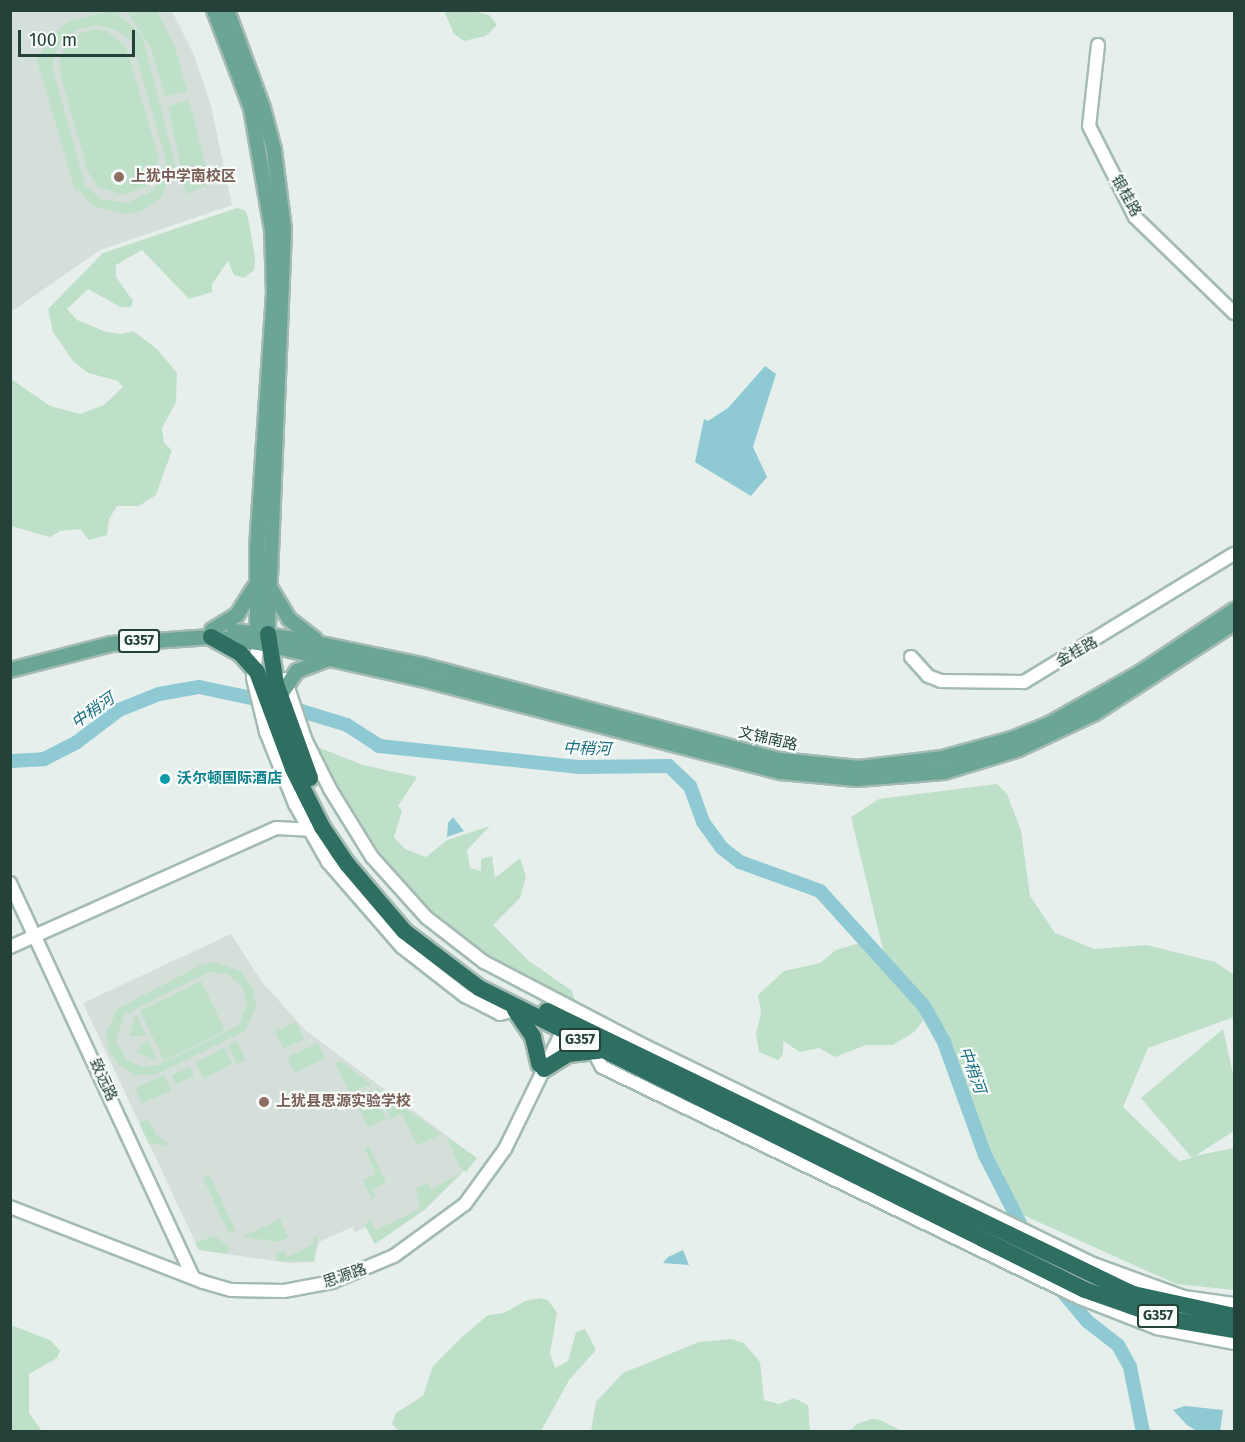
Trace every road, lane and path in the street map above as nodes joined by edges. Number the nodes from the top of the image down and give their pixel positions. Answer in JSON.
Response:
{"nodes":[{"id":1,"x":214,"y":10,"type":"edge"},
{"id":2,"x":227,"y":10,"type":"edge"},
{"id":3,"x":1098,"y":45,"type":"dead end"},
{"id":4,"x":1234,"y":313,"type":"edge"},
{"id":5,"x":1234,"y":554,"type":"edge"},
{"id":6,"x":263,"y":580,"type":"junction"},
{"id":7,"x":1234,"y":610,"type":"edge"},
{"id":8,"x":1234,"y":623,"type":"edge"},
{"id":9,"x":211,"y":634,"type":"junction"},
{"id":10,"x":264,"y":639,"type":"junction"},
{"id":11,"x":334,"y":646,"type":"junction"},
{"id":12,"x":911,"y":657,"type":"dead end"},
{"id":13,"x":10,"y":661,"type":"edge"},
{"id":14,"x":343,"y":661,"type":"junction"},
{"id":15,"x":10,"y":670,"type":"edge"},
{"id":16,"x":272,"y":683,"type":"junction"},
{"id":17,"x":286,"y":736,"type":"junction"},
{"id":18,"x":294,"y":802,"type":"junction"},
{"id":19,"x":276,"y":828,"type":"junction"},
{"id":20,"x":309,"y":830,"type":"junction"},
{"id":21,"x":10,"y":883,"type":"edge"},
{"id":22,"x":36,"y":937,"type":"junction"},
{"id":23,"x":10,"y":947,"type":"edge"},
{"id":24,"x":512,"y":1007,"type":"junction"},
{"id":25,"x":562,"y":1025,"type":"junction"},
{"id":26,"x":596,"y":1049,"type":"junction"},
{"id":27,"x":542,"y":1066,"type":"junction"},
{"id":28,"x":10,"y":1199,"type":"edge"},
{"id":29,"x":10,"y":1207,"type":"edge"},
{"id":30,"x":980,"y":1222,"type":"junction"},
{"id":31,"x":191,"y":1274,"type":"junction"},
{"id":32,"x":1085,"y":1288,"type":"junction"},
{"id":33,"x":1234,"y":1304,"type":"edge"},
{"id":34,"x":1234,"y":1316,"type":"edge"},
{"id":35,"x":1234,"y":1330,"type":"edge"},
{"id":36,"x":1234,"y":1343,"type":"edge"}],
"edges":[{"from":1,"to":6,"type":"main road"},
{"from":2,"to":6,"type":"main road"},
{"from":3,"to":4,"type":"street","name":"银桂路"},
{"from":5,"to":12,"type":"street","name":"金桂路"},
{"from":6,"to":9,"type":"main road"},
{"from":6,"to":10,"type":"main road"},
{"from":6,"to":11,"type":"main road"},
{"from":7,"to":11,"type":"main road","name":"文锦南路"},
{"from":8,"to":14,"type":"main road","name":"文锦南路"},
{"from":9,"to":10,"type":"main road","number":"G357"},
{"from":9,"to":13,"type":"main road","number":"G357"},
{"from":9,"to":15,"type":"main road","number":"G357"},
{"from":9,"to":16,"type":"highway"},
{"from":10,"to":11,"type":"main road","name":"文锦南路"},
{"from":10,"to":14,"type":"main road","name":"文锦南路"},
{"from":10,"to":16,"type":"highway","number":"G357"},
{"from":10,"to":16,"type":"street"},
{"from":14,"to":16,"type":"main road"},
{"from":16,"to":17,"type":"highway","number":"G357"},
{"from":16,"to":17,"type":"street"},
{"from":17,"to":18,"type":"street"},
{"from":17,"to":24,"type":"highway","number":"G357"},
{"from":17,"to":25,"type":"highway","number":"G357"},
{"from":17,"to":30,"type":"street"},
{"from":18,"to":19,"type":"street"},
{"from":18,"to":20,"type":"street"},
{"from":19,"to":20,"type":"street"},
{"from":19,"to":22,"type":"street"},
{"from":20,"to":24,"type":"street"},
{"from":21,"to":22,"type":"street","name":"致远路"},
{"from":22,"to":23,"type":"street"},
{"from":22,"to":31,"type":"street","name":"致远路"},
{"from":24,"to":25,"type":"highway","number":"G357"},
{"from":24,"to":27,"type":"highway"},
{"from":25,"to":26,"type":"highway","number":"G357"},
{"from":25,"to":27,"type":"street","name":"思源路"},
{"from":25,"to":30,"type":"highway","number":"G357"},
{"from":26,"to":27,"type":"highway"},
{"from":26,"to":30,"type":"highway","number":"G357"},
{"from":26,"to":32,"type":"street"},
{"from":27,"to":31,"type":"street","name":"思源路"},
{"from":28,"to":31,"type":"street","name":"思源路"},
{"from":29,"to":31,"type":"street","name":"思源路"},
{"from":30,"to":32,"type":"highway","number":"G357"},
{"from":30,"to":33,"type":"street"},
{"from":32,"to":34,"type":"highway","number":"G357"},
{"from":32,"to":35,"type":"highway","number":"G357"},
{"from":32,"to":36,"type":"street"}]}
